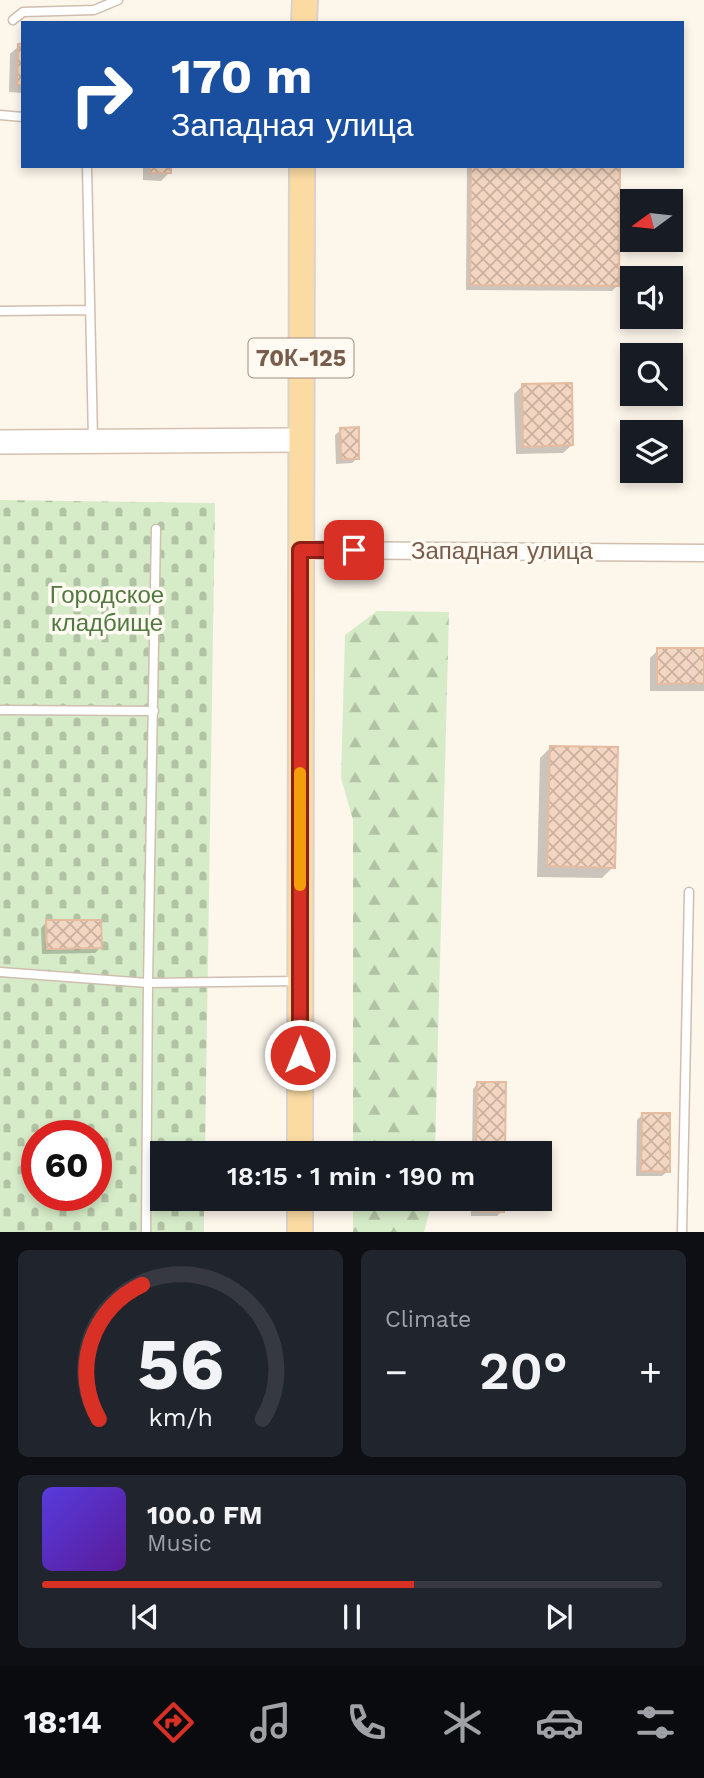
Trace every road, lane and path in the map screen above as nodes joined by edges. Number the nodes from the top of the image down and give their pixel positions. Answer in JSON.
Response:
{"nodes":[{"id":1,"x":118,"y":0,"type":"edge"},
{"id":2,"x":304,"y":0,"type":"edge"},
{"id":3,"x":13,"y":20,"type":"dead end"},
{"id":4,"x":304,"y":21,"type":"edge"},
{"id":5,"x":0,"y":115,"type":"edge"},
{"id":6,"x":21,"y":117,"type":"edge"},
{"id":7,"x":87,"y":168,"type":"edge"},
{"id":8,"x":302,"y":168,"type":"edge"},
{"id":9,"x":90,"y":310,"type":"junction"},
{"id":10,"x":0,"y":311,"type":"edge"},
{"id":11,"x":301,"y":440,"type":"junction"},
{"id":12,"x":0,"y":442,"type":"edge"},
{"id":13,"x":93,"y":442,"type":"junction"},
{"id":14,"x":156,"y":529,"type":"dead end"},
{"id":15,"x":300,"y":550,"type":"junction"},
{"id":16,"x":704,"y":553,"type":"edge"},
{"id":17,"x":0,"y":710,"type":"edge"},
{"id":18,"x":154,"y":711,"type":"junction"},
{"id":19,"x":689,"y":892,"type":"dead end"},
{"id":20,"x":0,"y":972,"type":"edge"},
{"id":21,"x":300,"y":981,"type":"junction"},
{"id":22,"x":148,"y":983,"type":"junction"},
{"id":23,"x":300,"y":1141,"type":"edge"},
{"id":24,"x":300,"y":1211,"type":"edge"},
{"id":25,"x":146,"y":1232,"type":"edge"},
{"id":26,"x":300,"y":1232,"type":"edge"},
{"id":27,"x":682,"y":1232,"type":"edge"}],
"edges":[{"from":1,"to":3,"type":"lane"},
{"from":2,"to":4,"type":"main road"},
{"from":5,"to":6,"type":"lane"},
{"from":7,"to":9,"type":"lane"},
{"from":8,"to":11,"type":"main road","number":"70К-125"},
{"from":9,"to":10,"type":"lane"},
{"from":9,"to":13,"type":"lane"},
{"from":11,"to":13,"type":"street"},
{"from":11,"to":15,"type":"main road","number":"70К-125"},
{"from":12,"to":13,"type":"street"},
{"from":14,"to":18,"type":"lane"},
{"from":15,"to":16,"type":"street","name":"Западная улица"},
{"from":15,"to":21,"type":"main road","number":"70К-125"},
{"from":17,"to":18,"type":"lane"},
{"from":18,"to":22,"type":"lane"},
{"from":19,"to":27,"type":"lane"},
{"from":20,"to":22,"type":"lane"},
{"from":21,"to":22,"type":"lane"},
{"from":21,"to":23,"type":"main road","number":"70К-125"},
{"from":22,"to":25,"type":"lane"},
{"from":24,"to":26,"type":"main road"}]}
